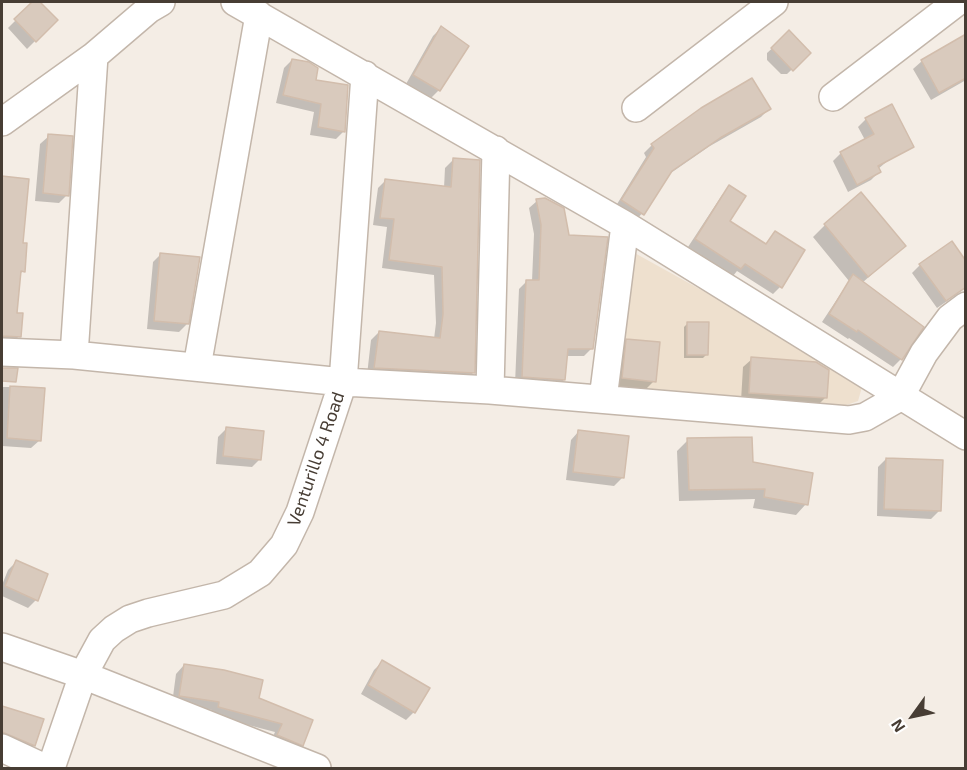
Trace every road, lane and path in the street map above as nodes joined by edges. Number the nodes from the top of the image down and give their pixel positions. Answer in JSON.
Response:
{"nodes":[{"id":1,"x":161,"y":2,"type":"edge"},
{"id":2,"x":235,"y":2,"type":"edge"},
{"id":3,"x":774,"y":2,"type":"edge"},
{"id":4,"x":957,"y":2,"type":"edge"},
{"id":5,"x":259,"y":15,"type":"junction"},
{"id":6,"x":94,"y":56,"type":"junction"},
{"id":7,"x":365,"y":75,"type":"junction"},
{"id":8,"x":833,"y":97,"type":"dead end"},
{"id":9,"x":636,"y":108,"type":"dead end"},
{"id":10,"x":2,"y":122,"type":"edge"},
{"id":11,"x":496,"y":150,"type":"junction"},
{"id":12,"x":625,"y":225,"type":"junction"},
{"id":13,"x":966,"y":306,"type":"edge"},
{"id":14,"x":2,"y":352,"type":"edge"},
{"id":15,"x":74,"y":355,"type":"junction"},
{"id":16,"x":196,"y":368,"type":"junction"},
{"id":17,"x":343,"y":382,"type":"junction"},
{"id":18,"x":490,"y":390,"type":"junction"},
{"id":19,"x":900,"y":397,"type":"junction"},
{"id":20,"x":603,"y":399,"type":"junction"},
{"id":21,"x":966,"y":436,"type":"edge"},
{"id":22,"x":2,"y":647,"type":"edge"},
{"id":23,"x":83,"y":675,"type":"junction"},
{"id":24,"x":2,"y":748,"type":"edge"},
{"id":25,"x":45,"y":768,"type":"edge"},
{"id":26,"x":51,"y":768,"type":"edge"},
{"id":27,"x":317,"y":768,"type":"edge"}],
"edges":[{"from":1,"to":6,"type":"street"},
{"from":2,"to":5,"type":"street"},
{"from":3,"to":9,"type":"street"},
{"from":4,"to":8,"type":"street"},
{"from":5,"to":7,"type":"street"},
{"from":5,"to":16,"type":"street"},
{"from":6,"to":10,"type":"street"},
{"from":6,"to":15,"type":"street"},
{"from":7,"to":11,"type":"street"},
{"from":7,"to":17,"type":"street","name":"Venturillo 4 Road"},
{"from":11,"to":12,"type":"street"},
{"from":11,"to":18,"type":"street"},
{"from":12,"to":19,"type":"street"},
{"from":12,"to":20,"type":"street"},
{"from":13,"to":19,"type":"street"},
{"from":14,"to":15,"type":"street"},
{"from":15,"to":16,"type":"street"},
{"from":16,"to":17,"type":"street"},
{"from":17,"to":18,"type":"street"},
{"from":17,"to":23,"type":"street","name":"Venturillo 4 Road"},
{"from":18,"to":20,"type":"street"},
{"from":19,"to":20,"type":"street"},
{"from":19,"to":21,"type":"street"},
{"from":22,"to":23,"type":"street"},
{"from":23,"to":26,"type":"street","name":"Venturillo 4 Road"},
{"from":23,"to":27,"type":"street"},
{"from":24,"to":25,"type":"street"}]}
